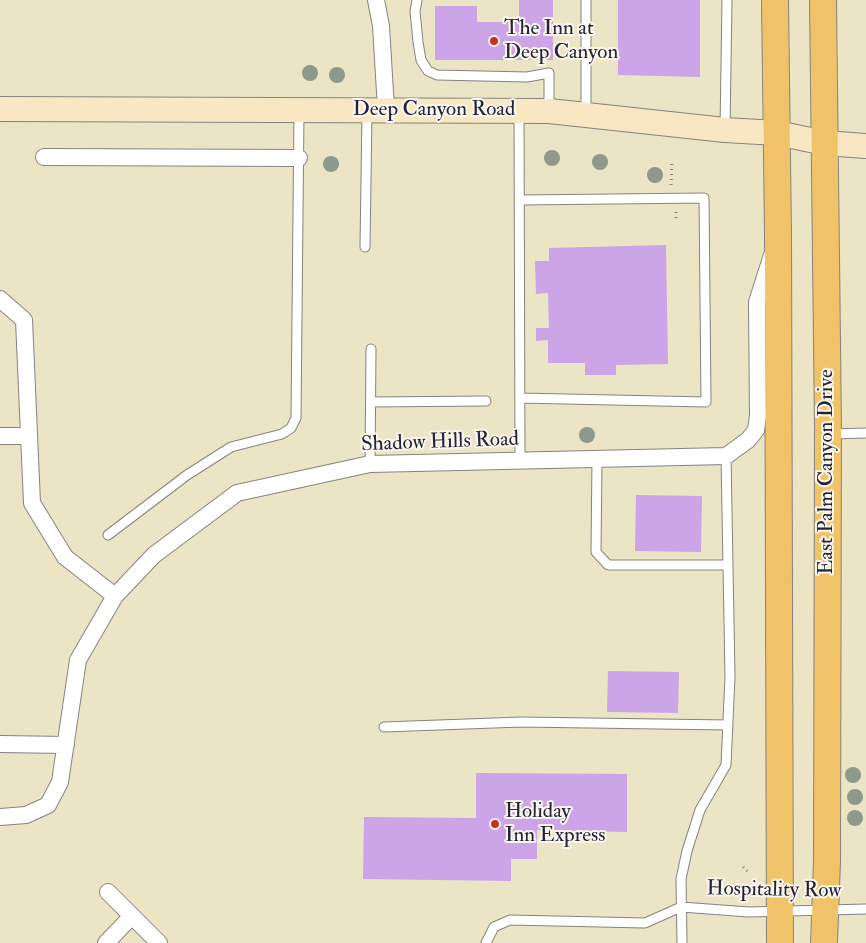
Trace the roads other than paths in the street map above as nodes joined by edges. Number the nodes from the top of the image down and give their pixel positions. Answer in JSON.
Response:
{"nodes":[{"id":1,"x":376,"y":0,"type":"edge"},
{"id":2,"x":417,"y":0,"type":"edge"},
{"id":3,"x":586,"y":0,"type":"edge"},
{"id":4,"x":727,"y":0,"type":"edge"},
{"id":5,"x":775,"y":0,"type":"edge"},
{"id":6,"x":823,"y":0,"type":"edge"},
{"id":7,"x":0,"y":109,"type":"edge"},
{"id":8,"x":299,"y":109,"type":"junction"},
{"id":9,"x":376,"y":109,"type":"junction"},
{"id":10,"x":519,"y":111,"type":"junction"},
{"id":11,"x":549,"y":111,"type":"junction"},
{"id":12,"x":586,"y":114,"type":"junction"},
{"id":13,"x":725,"y":130,"type":"junction"},
{"id":14,"x":777,"y":133,"type":"junction"},
{"id":15,"x":825,"y":143,"type":"junction"},
{"id":16,"x":866,"y":146,"type":"edge"},
{"id":17,"x":44,"y":157,"type":"dead end"},
{"id":18,"x":299,"y":158,"type":"junction"},
{"id":19,"x":520,"y":200,"type":"junction"},
{"id":20,"x":778,"y":234,"type":"junction"},
{"id":21,"x":365,"y":247,"type":"dead end"},
{"id":22,"x":0,"y":299,"type":"edge"},
{"id":23,"x":371,"y":349,"type":"dead end"},
{"id":24,"x":520,"y":398,"type":"junction"},
{"id":25,"x":486,"y":401,"type":"dead end"},
{"id":26,"x":371,"y":402,"type":"junction"},
{"id":27,"x":866,"y":433,"type":"edge"},
{"id":28,"x":828,"y":434,"type":"junction"},
{"id":29,"x":0,"y":436,"type":"edge"},
{"id":30,"x":29,"y":436,"type":"junction"},
{"id":31,"x":726,"y":456,"type":"junction"},
{"id":32,"x":596,"y":459,"type":"junction"},
{"id":33,"x":520,"y":460,"type":"junction"},
{"id":34,"x":370,"y":464,"type":"junction"},
{"id":35,"x":108,"y":536,"type":"dead end"},
{"id":36,"x":728,"y":565,"type":"junction"},
{"id":37,"x":115,"y":596,"type":"junction"},
{"id":38,"x":728,"y":725,"type":"junction"},
{"id":39,"x":384,"y":727,"type":"dead end"},
{"id":40,"x":0,"y":744,"type":"edge"},
{"id":41,"x":66,"y":744,"type":"junction"},
{"id":42,"x":0,"y":817,"type":"edge"},
{"id":43,"x":108,"y":892,"type":"dead end"},
{"id":44,"x":681,"y":907,"type":"junction"},
{"id":45,"x":824,"y":909,"type":"junction"},
{"id":46,"x":866,"y":909,"type":"edge"},
{"id":47,"x":780,"y":910,"type":"junction"},
{"id":48,"x":132,"y":916,"type":"junction"},
{"id":49,"x":106,"y":943,"type":"edge"},
{"id":50,"x":159,"y":943,"type":"edge"},
{"id":51,"x":486,"y":943,"type":"edge"},
{"id":52,"x":682,"y":943,"type":"edge"},
{"id":53,"x":780,"y":943,"type":"edge"},
{"id":54,"x":824,"y":943,"type":"edge"}],
"edges":[{"from":1,"to":9,"type":"street"},
{"from":2,"to":11,"type":"lane"},
{"from":3,"to":12,"type":"lane"},
{"from":4,"to":13,"type":"lane"},
{"from":5,"to":14,"type":"main road"},
{"from":6,"to":15,"type":"main road","name":"East Palm Canyon Drive"},
{"from":7,"to":8,"type":"street","name":"Deep Canyon Road"},
{"from":8,"to":9,"type":"street","name":"Deep Canyon Road"},
{"from":8,"to":18,"type":"lane"},
{"from":9,"to":10,"type":"street","name":"Deep Canyon Road"},
{"from":9,"to":21,"type":"lane"},
{"from":10,"to":11,"type":"street","name":"Deep Canyon Road"},
{"from":10,"to":19,"type":"lane"},
{"from":11,"to":12,"type":"street","name":"Deep Canyon Road"},
{"from":12,"to":13,"type":"street","name":"Deep Canyon Road"},
{"from":13,"to":14,"type":"street","name":"Deep Canyon Road"},
{"from":14,"to":15,"type":"street","name":"Deep Canyon Road"},
{"from":14,"to":20,"type":"main road"},
{"from":15,"to":16,"type":"street","name":"Deep Canyon Road"},
{"from":15,"to":28,"type":"main road","name":"East Palm Canyon Drive"},
{"from":17,"to":18,"type":"street"},
{"from":18,"to":35,"type":"lane"},
{"from":19,"to":24,"type":"lane"},
{"from":19,"to":24,"type":"lane"},
{"from":20,"to":31,"type":"street"},
{"from":20,"to":47,"type":"main road"},
{"from":22,"to":30,"type":"street"},
{"from":23,"to":26,"type":"lane"},
{"from":24,"to":33,"type":"lane"},
{"from":25,"to":26,"type":"lane"},
{"from":26,"to":34,"type":"lane"},
{"from":27,"to":28,"type":"lane"},
{"from":28,"to":45,"type":"main road","name":"East Palm Canyon Drive"},
{"from":29,"to":30,"type":"street"},
{"from":30,"to":37,"type":"street"},
{"from":31,"to":32,"type":"street","name":"Shadow Hills Road"},
{"from":31,"to":36,"type":"lane"},
{"from":32,"to":33,"type":"street","name":"Shadow Hills Road"},
{"from":32,"to":36,"type":"lane"},
{"from":33,"to":34,"type":"street","name":"Shadow Hills Road"},
{"from":34,"to":37,"type":"street","name":"Shadow Hills Road"},
{"from":36,"to":38,"type":"lane"},
{"from":37,"to":41,"type":"street","name":"Shadow Hills Road"},
{"from":38,"to":39,"type":"lane"},
{"from":38,"to":44,"type":"lane"},
{"from":40,"to":41,"type":"street"},
{"from":41,"to":42,"type":"street","name":"Shadow Hills Road"},
{"from":43,"to":48,"type":"street"},
{"from":44,"to":47,"type":"lane","name":"Hospitality Row"},
{"from":44,"to":51,"type":"lane"},
{"from":44,"to":52,"type":"lane"},
{"from":45,"to":46,"type":"lane","name":"Hospitality Row"},
{"from":45,"to":47,"type":"lane","name":"Hospitality Row"},
{"from":45,"to":54,"type":"main road","name":"East Palm Canyon Drive"},
{"from":47,"to":53,"type":"main road"},
{"from":48,"to":49,"type":"street"},
{"from":48,"to":50,"type":"street"}]}
